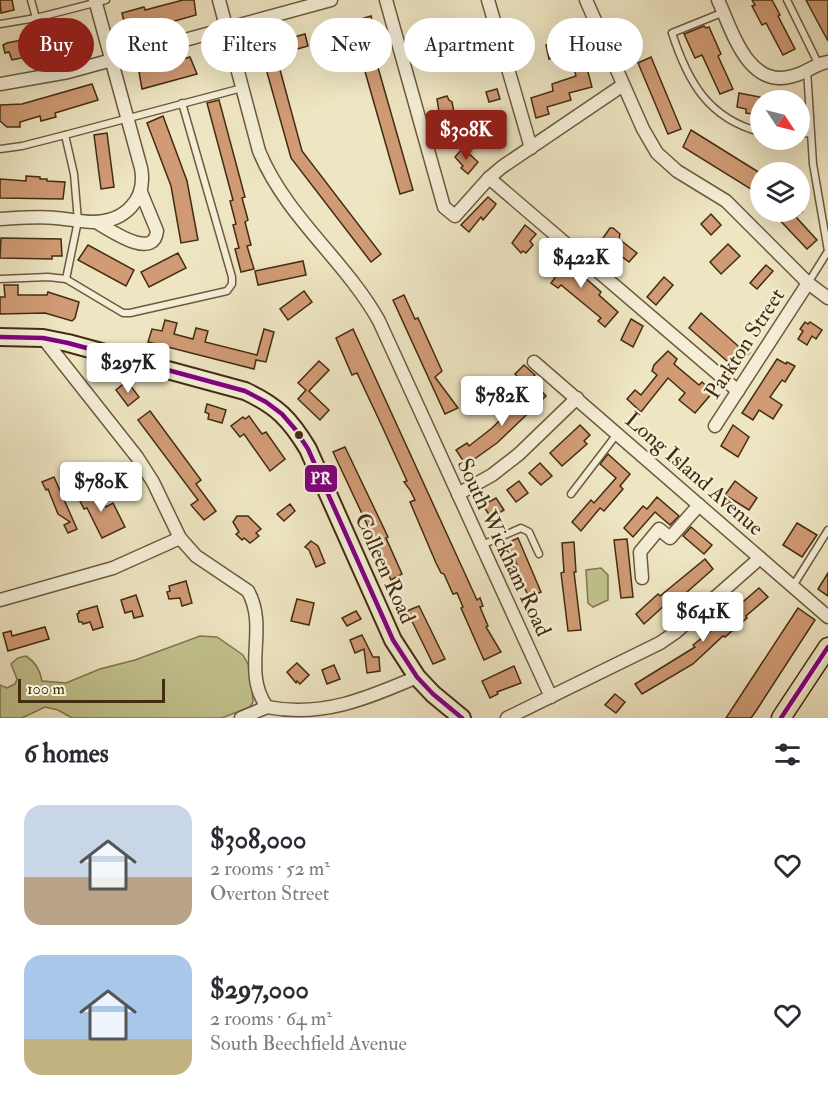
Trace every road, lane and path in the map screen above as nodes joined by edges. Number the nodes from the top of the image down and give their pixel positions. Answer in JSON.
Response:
{"nodes":[{"id":1,"x":31,"y":0,"type":"edge"},
{"id":2,"x":219,"y":0,"type":"edge"},
{"id":3,"x":331,"y":0,"type":"edge"},
{"id":4,"x":386,"y":0,"type":"edge"},
{"id":5,"x":488,"y":0,"type":"edge"},
{"id":6,"x":586,"y":0,"type":"edge"},
{"id":7,"x":718,"y":0,"type":"edge"},
{"id":8,"x":787,"y":0,"type":"edge"},
{"id":9,"x":99,"y":1,"type":"edge"},
{"id":10,"x":724,"y":12,"type":"junction"},
{"id":11,"x":36,"y":18,"type":"joint"},
{"id":12,"x":223,"y":18,"type":"edge"},
{"id":13,"x":268,"y":18,"type":"edge"},
{"id":14,"x":18,"y":21,"type":"edge"},
{"id":15,"x":0,"y":24,"type":"edge"},
{"id":16,"x":106,"y":33,"type":"edge"},
{"id":17,"x":106,"y":62,"type":"edge"},
{"id":18,"x":823,"y":62,"type":"edge"},
{"id":19,"x":807,"y":70,"type":"junction"},
{"id":20,"x":115,"y":72,"type":"edge"},
{"id":21,"x":238,"y":72,"type":"edge"},
{"id":22,"x":0,"y":84,"type":"edge"},
{"id":23,"x":623,"y":85,"type":"junction"},
{"id":24,"x":242,"y":88,"type":"junction"},
{"id":25,"x":808,"y":90,"type":"edge"},
{"id":26,"x":182,"y":103,"type":"junction"},
{"id":27,"x":127,"y":118,"type":"junction"},
{"id":28,"x":750,"y":130,"type":"edge"},
{"id":29,"x":66,"y":135,"type":"junction"},
{"id":30,"x":810,"y":141,"type":"edge"},
{"id":31,"x":531,"y":147,"type":"junction"},
{"id":32,"x":0,"y":149,"type":"edge"},
{"id":33,"x":489,"y":178,"type":"junction"},
{"id":34,"x":141,"y":192,"type":"junction"},
{"id":35,"x":0,"y":219,"type":"edge"},
{"id":36,"x":78,"y":221,"type":"junction"},
{"id":37,"x":96,"y":222,"type":"junction"},
{"id":38,"x":828,"y":251,"type":"edge"},
{"id":39,"x":0,"y":279,"type":"edge"},
{"id":40,"x":66,"y":279,"type":"junction"},
{"id":41,"x":808,"y":283,"type":"junction"},
{"id":42,"x":828,"y":298,"type":"edge"},
{"id":43,"x":0,"y":338,"type":"edge"},
{"id":44,"x":43,"y":338,"type":"junction"},
{"id":45,"x":534,"y":362,"type":"dead end"},
{"id":46,"x":738,"y":391,"type":"junction"},
{"id":47,"x":577,"y":398,"type":"junction"},
{"id":48,"x":715,"y":426,"type":"dead end"},
{"id":49,"x":618,"y":434,"type":"junction"},
{"id":50,"x":458,"y":494,"type":"junction"},
{"id":51,"x":571,"y":494,"type":"dead end"},
{"id":52,"x":699,"y":505,"type":"junction"},
{"id":53,"x":828,"y":530,"type":"edge"},
{"id":54,"x":180,"y":538,"type":"junction"},
{"id":55,"x":481,"y":545,"type":"junction"},
{"id":56,"x":539,"y":555,"type":"dead end"},
{"id":57,"x":760,"y":558,"type":"junction"},
{"id":58,"x":642,"y":578,"type":"dead end"},
{"id":59,"x":793,"y":586,"type":"junction"},
{"id":60,"x":0,"y":600,"type":"edge"},
{"id":61,"x":828,"y":617,"type":"edge"},
{"id":62,"x":828,"y":647,"type":"edge"},
{"id":63,"x":417,"y":677,"type":"junction"},
{"id":64,"x":551,"y":697,"type":"junction"},
{"id":65,"x":267,"y":707,"type":"junction"},
{"id":66,"x":241,"y":718,"type":"edge"},
{"id":67,"x":462,"y":718,"type":"edge"},
{"id":68,"x":507,"y":718,"type":"edge"},
{"id":69,"x":782,"y":718,"type":"edge"}],
"edges":[{"from":1,"to":11,"type":"lane"},
{"from":2,"to":12,"type":"street","name":"South Wickham Road"},
{"from":3,"to":13,"type":"street"},
{"from":4,"to":33,"type":"street"},
{"from":5,"to":31,"type":"street"},
{"from":6,"to":23,"type":"street"},
{"from":7,"to":10,"type":"street"},
{"from":8,"to":18,"type":"lane"},
{"from":9,"to":11,"type":"lane"},
{"from":9,"to":16,"type":"street"},
{"from":10,"to":19,"type":"street"},
{"from":10,"to":28,"type":"lane"},
{"from":14,"to":15,"type":"lane"},
{"from":17,"to":22,"type":"street"},
{"from":18,"to":19,"type":"street"},
{"from":19,"to":25,"type":"lane"},
{"from":20,"to":27,"type":"street"},
{"from":21,"to":24,"type":"street","name":"South Wickham Road"},
{"from":23,"to":31,"type":"street"},
{"from":23,"to":41,"type":"street"},
{"from":24,"to":26,"type":"lane"},
{"from":24,"to":50,"type":"street","name":"South Wickham Road"},
{"from":26,"to":27,"type":"lane"},
{"from":26,"to":40,"type":"lane"},
{"from":27,"to":29,"type":"lane"},
{"from":27,"to":34,"type":"street"},
{"from":29,"to":32,"type":"lane"},
{"from":29,"to":36,"type":"lane"},
{"from":30,"to":38,"type":"lane"},
{"from":31,"to":33,"type":"street"},
{"from":33,"to":46,"type":"street"},
{"from":34,"to":37,"type":"street"},
{"from":34,"to":37,"type":"street"},
{"from":35,"to":36,"type":"street"},
{"from":36,"to":37,"type":"street"},
{"from":36,"to":40,"type":"lane"},
{"from":38,"to":41,"type":"lane"},
{"from":39,"to":40,"type":"lane"},
{"from":41,"to":42,"type":"street"},
{"from":41,"to":46,"type":"street","name":"Parkton Street"},
{"from":43,"to":44,"type":"street","name":"Colleen Road"},
{"from":44,"to":54,"type":"street"},
{"from":44,"to":63,"type":"street","name":"Colleen Road"},
{"from":45,"to":47,"type":"street","name":"Long Island Avenue"},
{"from":46,"to":48,"type":"street","name":"Parkton Street"},
{"from":47,"to":49,"type":"street","name":"Long Island Avenue"},
{"from":47,"to":50,"type":"street"},
{"from":49,"to":51,"type":"lane"},
{"from":49,"to":52,"type":"street","name":"Long Island Avenue"},
{"from":50,"to":55,"type":"street","name":"South Wickham Road"},
{"from":52,"to":57,"type":"street","name":"Long Island Avenue"},
{"from":52,"to":58,"type":"street"},
{"from":53,"to":59,"type":"lane"},
{"from":54,"to":60,"type":"street"},
{"from":54,"to":65,"type":"street"},
{"from":55,"to":56,"type":"lane"},
{"from":55,"to":64,"type":"street","name":"South Wickham Road"},
{"from":57,"to":59,"type":"street","name":"Long Island Avenue"},
{"from":57,"to":64,"type":"street"},
{"from":59,"to":61,"type":"street","name":"Long Island Avenue"},
{"from":62,"to":69,"type":"main road"},
{"from":63,"to":65,"type":"street"},
{"from":63,"to":67,"type":"street","name":"Colleen Road"},
{"from":64,"to":68,"type":"street"},
{"from":65,"to":66,"type":"street"}]}
